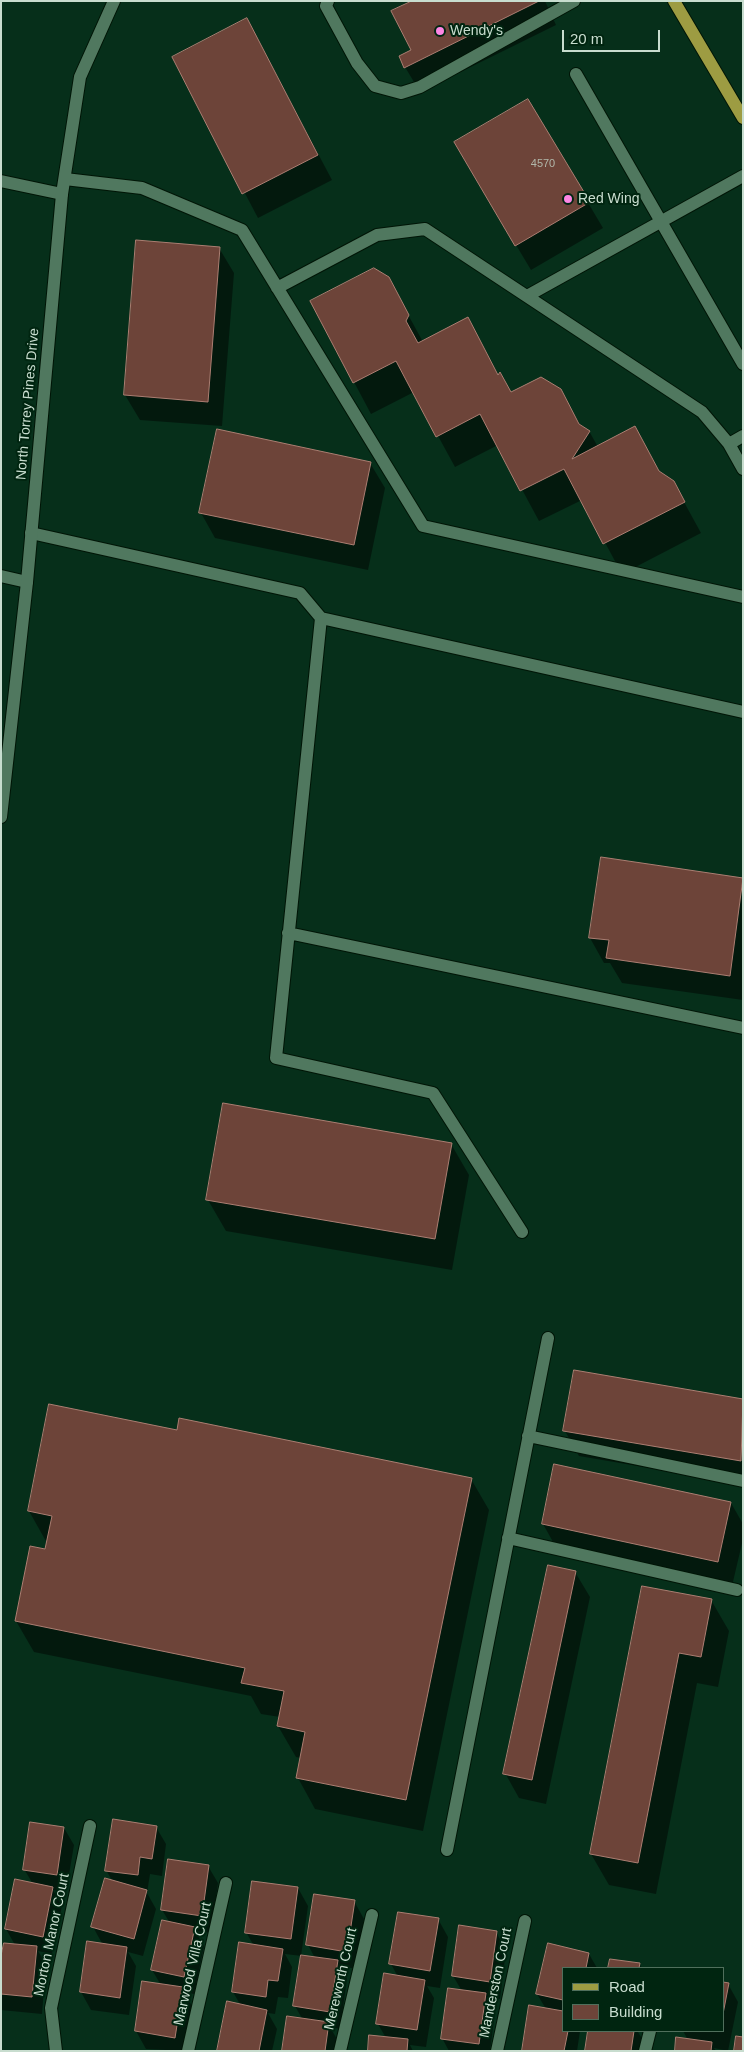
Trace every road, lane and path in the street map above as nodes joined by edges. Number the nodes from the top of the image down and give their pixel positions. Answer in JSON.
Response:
{"nodes":[{"id":1,"x":114,"y":1,"type":"edge"},
{"id":2,"x":328,"y":1,"type":"edge"},
{"id":3,"x":574,"y":1,"type":"edge"},
{"id":4,"x":674,"y":1,"type":"edge"},
{"id":5,"x":576,"y":74,"type":"dead end"},
{"id":6,"x":743,"y":118,"type":"edge"},
{"id":7,"x":743,"y":176,"type":"edge"},
{"id":8,"x":65,"y":179,"type":"junction"},
{"id":9,"x":1,"y":181,"type":"edge"},
{"id":10,"x":62,"y":194,"type":"junction"},
{"id":11,"x":660,"y":222,"type":"junction"},
{"id":12,"x":277,"y":288,"type":"junction"},
{"id":13,"x":527,"y":296,"type":"junction"},
{"id":14,"x":743,"y":364,"type":"edge"},
{"id":15,"x":743,"y":436,"type":"edge"},
{"id":16,"x":730,"y":444,"type":"junction"},
{"id":17,"x":743,"y":469,"type":"edge"},
{"id":18,"x":31,"y":533,"type":"junction"},
{"id":19,"x":1,"y":576,"type":"edge"},
{"id":20,"x":27,"y":582,"type":"junction"},
{"id":21,"x":743,"y":597,"type":"edge"},
{"id":22,"x":321,"y":618,"type":"junction"},
{"id":23,"x":743,"y":712,"type":"edge"},
{"id":24,"x":1,"y":817,"type":"edge"},
{"id":25,"x":288,"y":933,"type":"junction"},
{"id":26,"x":743,"y":1028,"type":"edge"},
{"id":27,"x":522,"y":1232,"type":"dead end"},
{"id":28,"x":548,"y":1338,"type":"dead end"},
{"id":29,"x":528,"y":1436,"type":"junction"},
{"id":30,"x":743,"y":1481,"type":"edge"},
{"id":31,"x":508,"y":1538,"type":"junction"},
{"id":32,"x":738,"y":1590,"type":"dead end"},
{"id":33,"x":90,"y":1826,"type":"dead end"},
{"id":34,"x":446,"y":1850,"type":"dead end"},
{"id":35,"x":226,"y":1883,"type":"dead end"},
{"id":36,"x":372,"y":1915,"type":"dead end"},
{"id":37,"x":525,"y":1921,"type":"dead end"},
{"id":38,"x":650,"y":2032,"type":"edge"},
{"id":39,"x":56,"y":2051,"type":"edge"},
{"id":40,"x":188,"y":2051,"type":"edge"},
{"id":41,"x":340,"y":2051,"type":"edge"},
{"id":42,"x":497,"y":2051,"type":"edge"},
{"id":43,"x":645,"y":2051,"type":"edge"}],
"edges":[{"from":1,"to":8,"type":"street","name":"North Torrey Pines Drive"},
{"from":2,"to":3,"type":"street"},
{"from":4,"to":6,"type":"main road"},
{"from":5,"to":11,"type":"street"},
{"from":7,"to":11,"type":"street"},
{"from":8,"to":10,"type":"street","name":"North Torrey Pines Drive"},
{"from":8,"to":12,"type":"street"},
{"from":9,"to":10,"type":"street"},
{"from":10,"to":18,"type":"street","name":"North Torrey Pines Drive"},
{"from":11,"to":13,"type":"street"},
{"from":11,"to":14,"type":"street"},
{"from":12,"to":13,"type":"street"},
{"from":12,"to":21,"type":"street"},
{"from":13,"to":16,"type":"street"},
{"from":15,"to":16,"type":"street"},
{"from":16,"to":17,"type":"street"},
{"from":18,"to":20,"type":"street","name":"North Torrey Pines Drive"},
{"from":18,"to":22,"type":"street"},
{"from":19,"to":20,"type":"street"},
{"from":20,"to":24,"type":"street","name":"North Torrey Pines Drive"},
{"from":22,"to":23,"type":"street"},
{"from":22,"to":25,"type":"street"},
{"from":25,"to":26,"type":"street"},
{"from":25,"to":27,"type":"street"},
{"from":28,"to":29,"type":"street"},
{"from":29,"to":30,"type":"street"},
{"from":29,"to":31,"type":"street"},
{"from":31,"to":32,"type":"street"},
{"from":31,"to":34,"type":"street"},
{"from":33,"to":39,"type":"street","name":"Morton Manor Court"},
{"from":35,"to":40,"type":"street","name":"Marwood Villa Court"},
{"from":36,"to":41,"type":"street","name":"Mereworth Court"},
{"from":37,"to":42,"type":"street","name":"Manderston Court"},
{"from":38,"to":43,"type":"street"}]}
